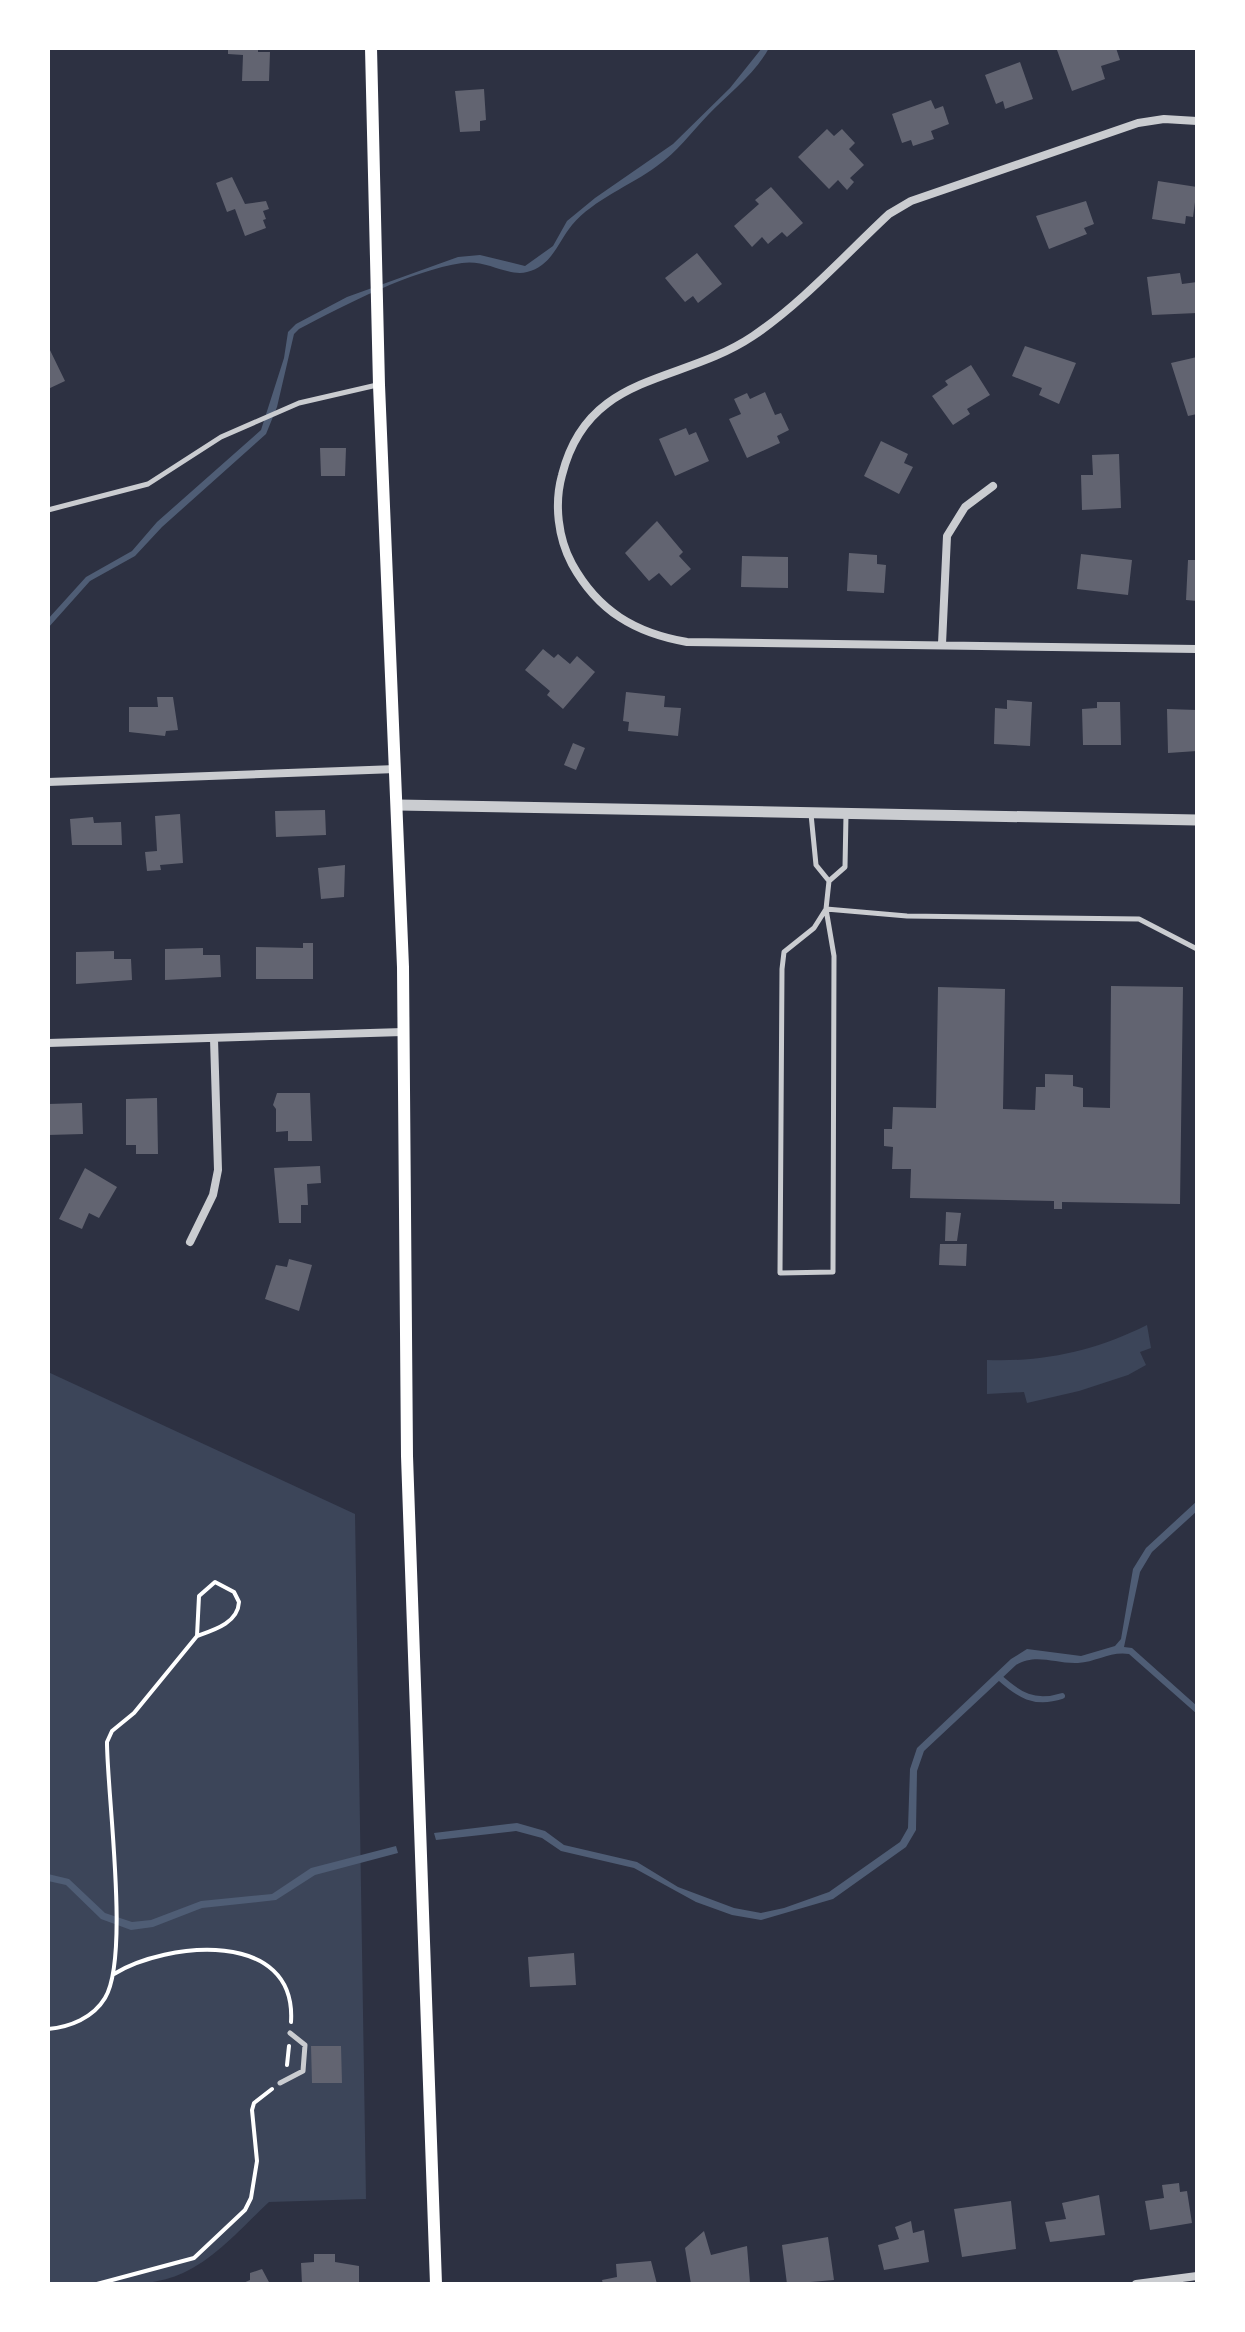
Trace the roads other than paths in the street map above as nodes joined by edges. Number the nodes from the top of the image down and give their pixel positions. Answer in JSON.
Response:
{"nodes":[{"id":1,"x":371,"y":48,"type":"edge"},
{"id":2,"x":1197,"y":121,"type":"edge"},
{"id":3,"x":379,"y":385,"type":"junction"},
{"id":4,"x":993,"y":486,"type":"dead end"},
{"id":5,"x":48,"y":510,"type":"edge"},
{"id":6,"x":942,"y":644,"type":"junction"},
{"id":7,"x":1197,"y":649,"type":"edge"},
{"id":8,"x":396,"y":769,"type":"junction"},
{"id":9,"x":48,"y":782,"type":"edge"},
{"id":10,"x":398,"y":805,"type":"junction"},
{"id":11,"x":811,"y":813,"type":"junction"},
{"id":12,"x":846,"y":814,"type":"junction"},
{"id":13,"x":1197,"y":820,"type":"edge"},
{"id":14,"x":829,"y":881,"type":"junction"},
{"id":15,"x":826,"y":909,"type":"junction"},
{"id":16,"x":1197,"y":949,"type":"edge"},
{"id":17,"x":403,"y":1032,"type":"junction"},
{"id":18,"x":214,"y":1039,"type":"junction"},
{"id":19,"x":48,"y":1043,"type":"edge"},
{"id":20,"x":190,"y":1242,"type":"dead end"},
{"id":21,"x":290,"y":2033,"type":"road end"},
{"id":22,"x":280,"y":2083,"type":"road end"},
{"id":23,"x":1197,"y":2276,"type":"edge"},
{"id":24,"x":436,"y":2284,"type":"edge"},
{"id":25,"x":1136,"y":2284,"type":"edge"}],
"edges":[{"from":1,"to":3,"type":"main road"},
{"from":2,"to":6,"type":"street"},
{"from":3,"to":5,"type":"lane"},
{"from":3,"to":8,"type":"main road"},
{"from":4,"to":6,"type":"street"},
{"from":6,"to":7,"type":"street"},
{"from":8,"to":9,"type":"street"},
{"from":8,"to":10,"type":"main road"},
{"from":10,"to":11,"type":"street"},
{"from":10,"to":17,"type":"main road"},
{"from":11,"to":12,"type":"street"},
{"from":11,"to":14,"type":"lane"},
{"from":12,"to":13,"type":"street"},
{"from":12,"to":14,"type":"lane"},
{"from":14,"to":15,"type":"lane"},
{"from":15,"to":15,"type":"lane"},
{"from":15,"to":16,"type":"lane"},
{"from":17,"to":18,"type":"street"},
{"from":17,"to":24,"type":"main road"},
{"from":18,"to":19,"type":"street"},
{"from":18,"to":20,"type":"street"},
{"from":21,"to":22,"type":"lane"},
{"from":23,"to":25,"type":"street"}]}
